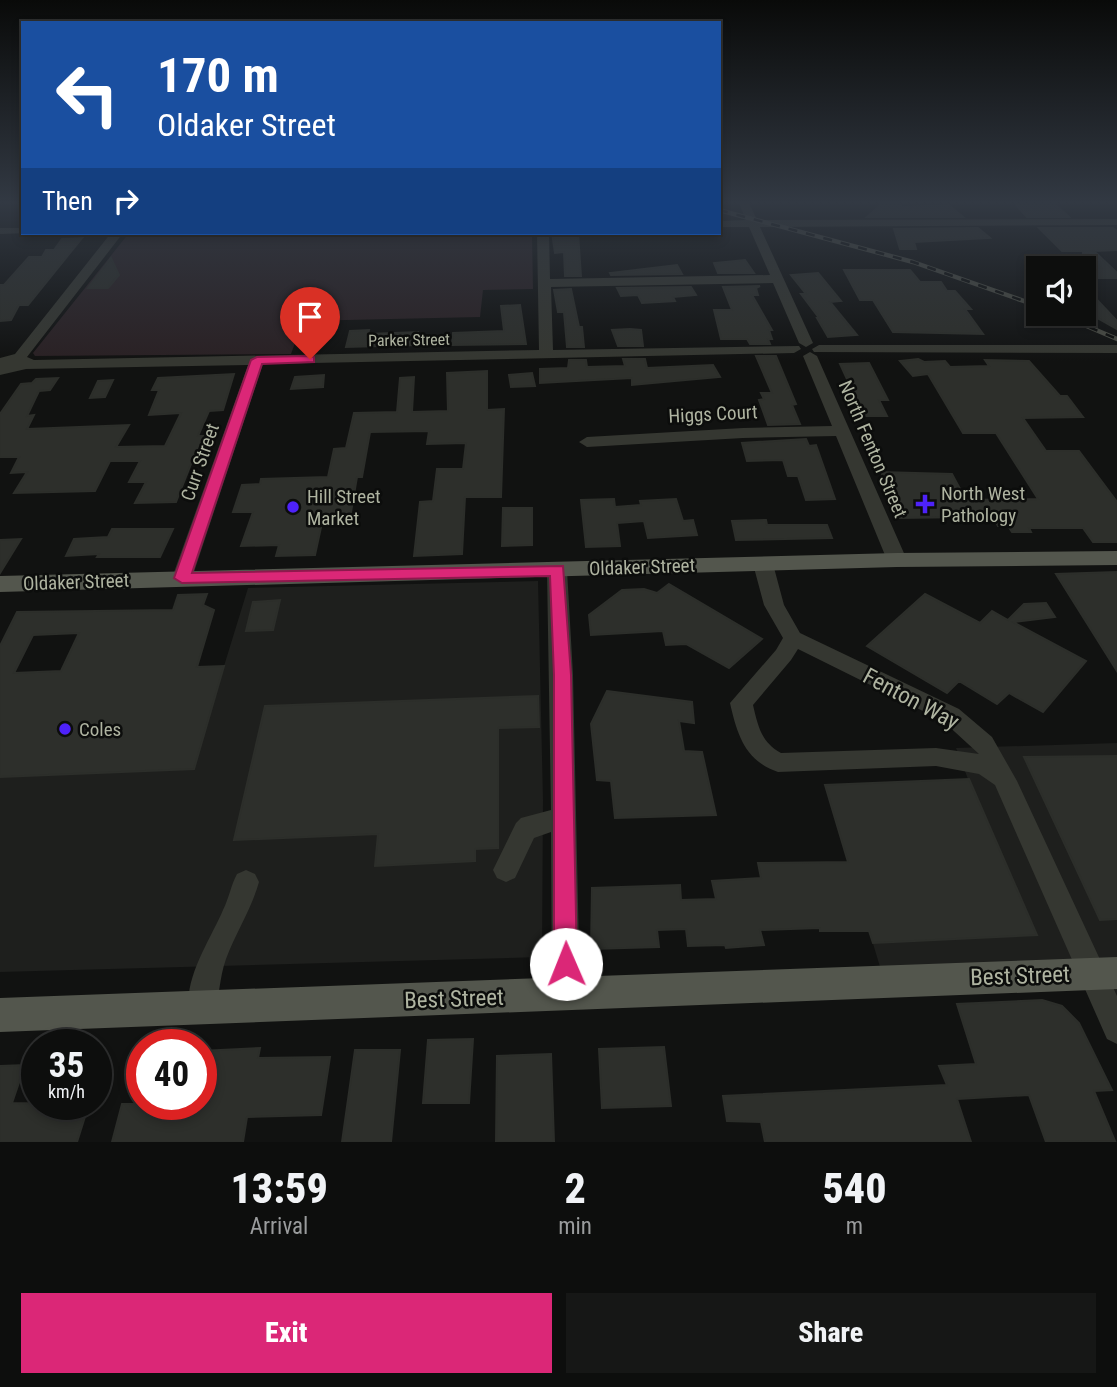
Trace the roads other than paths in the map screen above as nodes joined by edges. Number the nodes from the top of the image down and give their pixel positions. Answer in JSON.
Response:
{"nodes":[{"id":1,"x":101,"y":254,"type":"edge"},
{"id":2,"x":543,"y":254,"type":"edge"},
{"id":3,"x":766,"y":254,"type":"edge"},
{"id":4,"x":778,"y":279,"type":"junction"},
{"id":5,"x":544,"y":283,"type":"junction"},
{"id":6,"x":807,"y":349,"type":"junction"},
{"id":7,"x":1117,"y":349,"type":"edge"},
{"id":8,"x":545,"y":354,"type":"junction"},
{"id":9,"x":257,"y":360,"type":"junction"},
{"id":10,"x":22,"y":361,"type":"junction"},
{"id":11,"x":1,"y":371,"type":"edge"},
{"id":12,"x":843,"y":431,"type":"junction"},
{"id":13,"x":587,"y":442,"type":"dead end"},
{"id":14,"x":1117,"y":558,"type":"edge"},
{"id":15,"x":897,"y":560,"type":"junction"},
{"id":16,"x":763,"y":564,"type":"junction"},
{"id":17,"x":557,"y":570,"type":"junction"},
{"id":18,"x":182,"y":578,"type":"junction"},
{"id":19,"x":0,"y":584,"type":"edge"},
{"id":20,"x":793,"y":638,"type":"junction"},
{"id":21,"x":1005,"y":781,"type":"junction"},
{"id":22,"x":564,"y":818,"type":"junction"},
{"id":23,"x":506,"y":870,"type":"dead end"},
{"id":24,"x":246,"y":882,"type":"dead end"},
{"id":25,"x":1104,"y":973,"type":"edge"},
{"id":26,"x":566,"y":995,"type":"junction"},
{"id":27,"x":202,"y":1008,"type":"junction"},
{"id":28,"x":0,"y":1015,"type":"edge"},
{"id":29,"x":1117,"y":1029,"type":"edge"}],
"edges":[{"from":1,"to":10,"type":"street"},
{"from":2,"to":5,"type":"street"},
{"from":3,"to":4,"type":"street","name":"North Fenton Street"},
{"from":4,"to":5,"type":"street"},
{"from":4,"to":6,"type":"street","name":"North Fenton Street"},
{"from":5,"to":8,"type":"street"},
{"from":6,"to":7,"type":"street","name":"Parker Street"},
{"from":6,"to":8,"type":"street","name":"Parker Street"},
{"from":6,"to":12,"type":"street","name":"North Fenton Street"},
{"from":8,"to":9,"type":"street","name":"Parker Street"},
{"from":9,"to":10,"type":"street","name":"Parker Street"},
{"from":9,"to":18,"type":"street","name":"Curr Street"},
{"from":10,"to":11,"type":"street"},
{"from":12,"to":13,"type":"street","name":"Higgs Court"},
{"from":12,"to":15,"type":"street","name":"North Fenton Street"},
{"from":14,"to":15,"type":"main road","name":"Oldaker Street"},
{"from":15,"to":16,"type":"main road","name":"Oldaker Street"},
{"from":16,"to":17,"type":"main road","name":"Oldaker Street"},
{"from":16,"to":20,"type":"street"},
{"from":17,"to":18,"type":"main road","name":"Oldaker Street"},
{"from":17,"to":22,"type":"street"},
{"from":18,"to":19,"type":"main road","name":"Oldaker Street"},
{"from":20,"to":21,"type":"street","name":"Fenton Way"},
{"from":20,"to":21,"type":"street"},
{"from":21,"to":25,"type":"street","name":"Fenton Way"},
{"from":22,"to":23,"type":"street"},
{"from":22,"to":26,"type":"street"},
{"from":24,"to":27,"type":"street"},
{"from":25,"to":26,"type":"main road","name":"Best Street"},
{"from":25,"to":29,"type":"street","name":"Fenton Way"},
{"from":26,"to":27,"type":"main road","name":"Best Street"},
{"from":27,"to":28,"type":"main road","name":"Best Street"}]}
